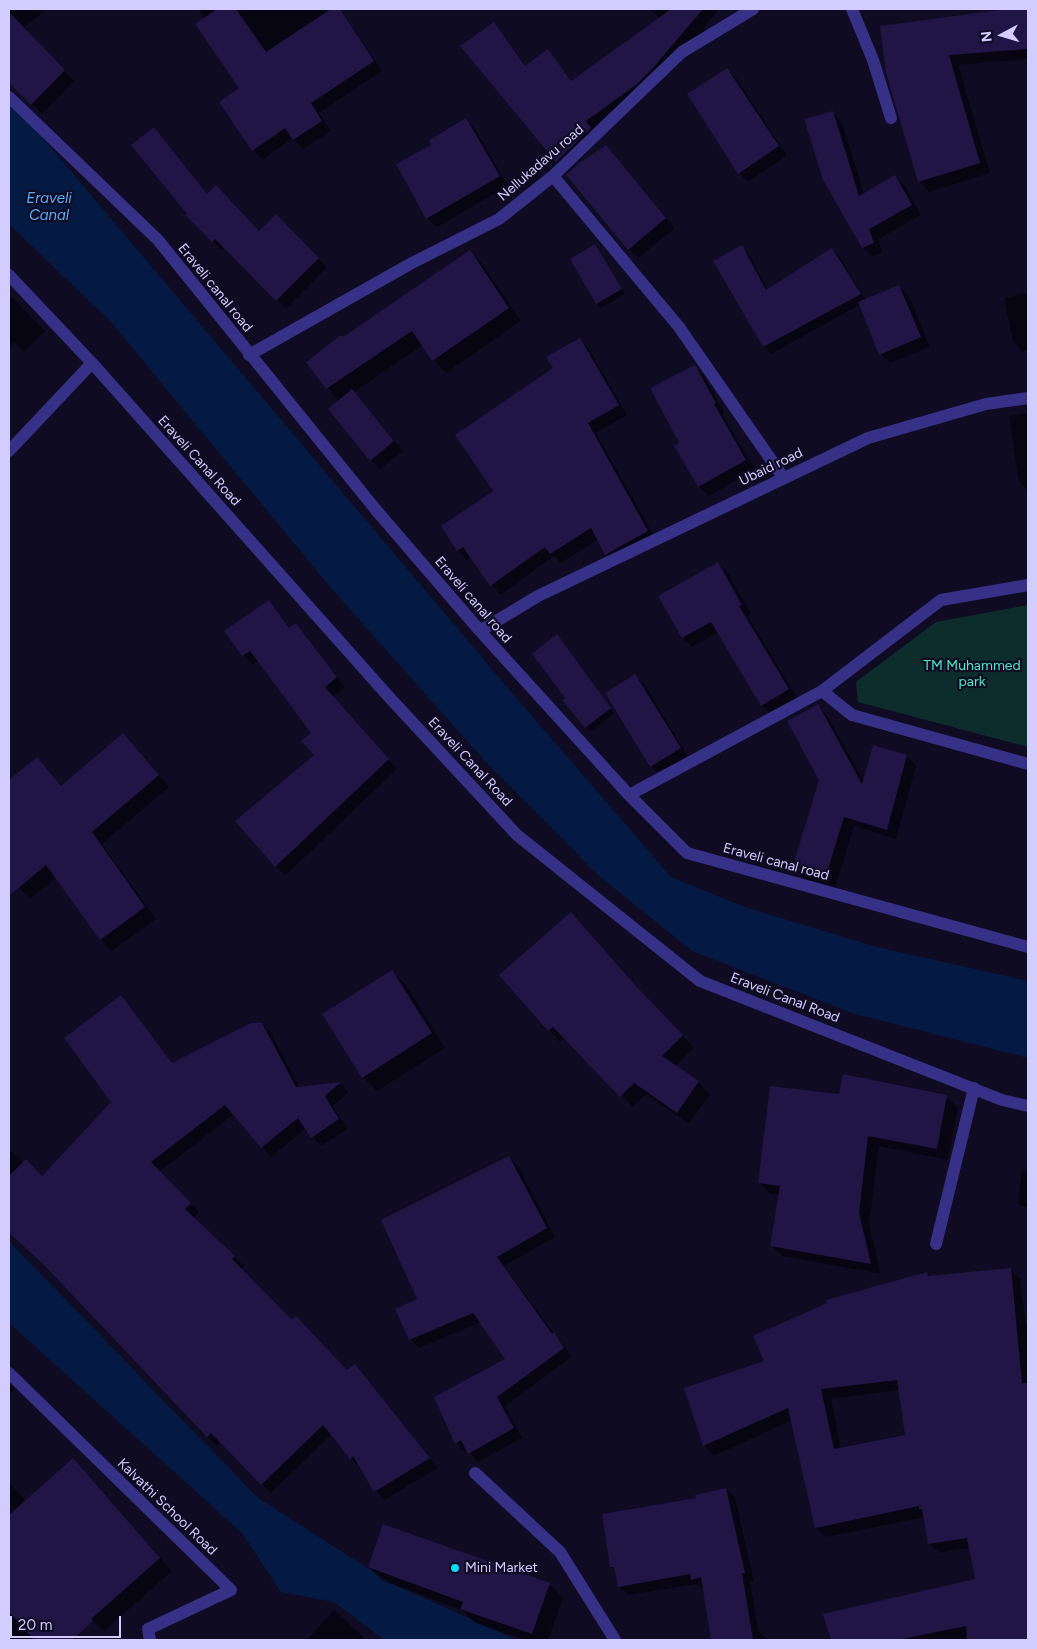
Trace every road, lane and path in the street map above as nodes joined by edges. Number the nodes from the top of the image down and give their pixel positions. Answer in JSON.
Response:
{"nodes":[{"id":1,"x":753,"y":9,"type":"edge"},
{"id":2,"x":852,"y":9,"type":"edge"},
{"id":3,"x":9,"y":97,"type":"edge"},
{"id":4,"x":890,"y":118,"type":"dead end"},
{"id":5,"x":553,"y":176,"type":"junction"},
{"id":6,"x":9,"y":275,"type":"edge"},
{"id":7,"x":249,"y":355,"type":"junction"},
{"id":8,"x":92,"y":362,"type":"junction"},
{"id":9,"x":1028,"y":398,"type":"edge"},
{"id":10,"x":9,"y":452,"type":"edge"},
{"id":11,"x":783,"y":477,"type":"junction"},
{"id":12,"x":1028,"y":585,"type":"edge"},
{"id":13,"x":480,"y":631,"type":"junction"},
{"id":14,"x":822,"y":691,"type":"junction"},
{"id":15,"x":1028,"y":764,"type":"edge"},
{"id":16,"x":629,"y":795,"type":"junction"},
{"id":17,"x":1028,"y":947,"type":"edge"},
{"id":18,"x":974,"y":1088,"type":"junction"},
{"id":19,"x":1028,"y":1106,"type":"edge"},
{"id":20,"x":936,"y":1244,"type":"dead end"},
{"id":21,"x":9,"y":1373,"type":"edge"},
{"id":22,"x":475,"y":1473,"type":"dead end"},
{"id":23,"x":150,"y":1640,"type":"edge"},
{"id":24,"x":615,"y":1640,"type":"edge"}],
"edges":[{"from":1,"to":5,"type":"street","name":"Nellukadavu road"},
{"from":2,"to":4,"type":"street"},
{"from":3,"to":7,"type":"street","name":"Eraveli canal road"},
{"from":5,"to":7,"type":"street","name":"Nellukadavu road"},
{"from":5,"to":11,"type":"street"},
{"from":6,"to":8,"type":"street","name":"Eraveli Canal Road"},
{"from":7,"to":13,"type":"street","name":"Eraveli canal road"},
{"from":8,"to":10,"type":"street"},
{"from":8,"to":18,"type":"street","name":"Eraveli Canal Road"},
{"from":9,"to":11,"type":"street","name":"Ubaid road"},
{"from":11,"to":13,"type":"street","name":"Ubaid road"},
{"from":12,"to":14,"type":"street"},
{"from":13,"to":16,"type":"street","name":"Eraveli canal road"},
{"from":14,"to":15,"type":"street"},
{"from":14,"to":16,"type":"street"},
{"from":16,"to":17,"type":"street","name":"Eraveli canal road"},
{"from":18,"to":19,"type":"street","name":"Eraveli Canal Road"},
{"from":18,"to":20,"type":"street"},
{"from":21,"to":23,"type":"street","name":"Kalvathi School Road"},
{"from":22,"to":24,"type":"street"}]}
